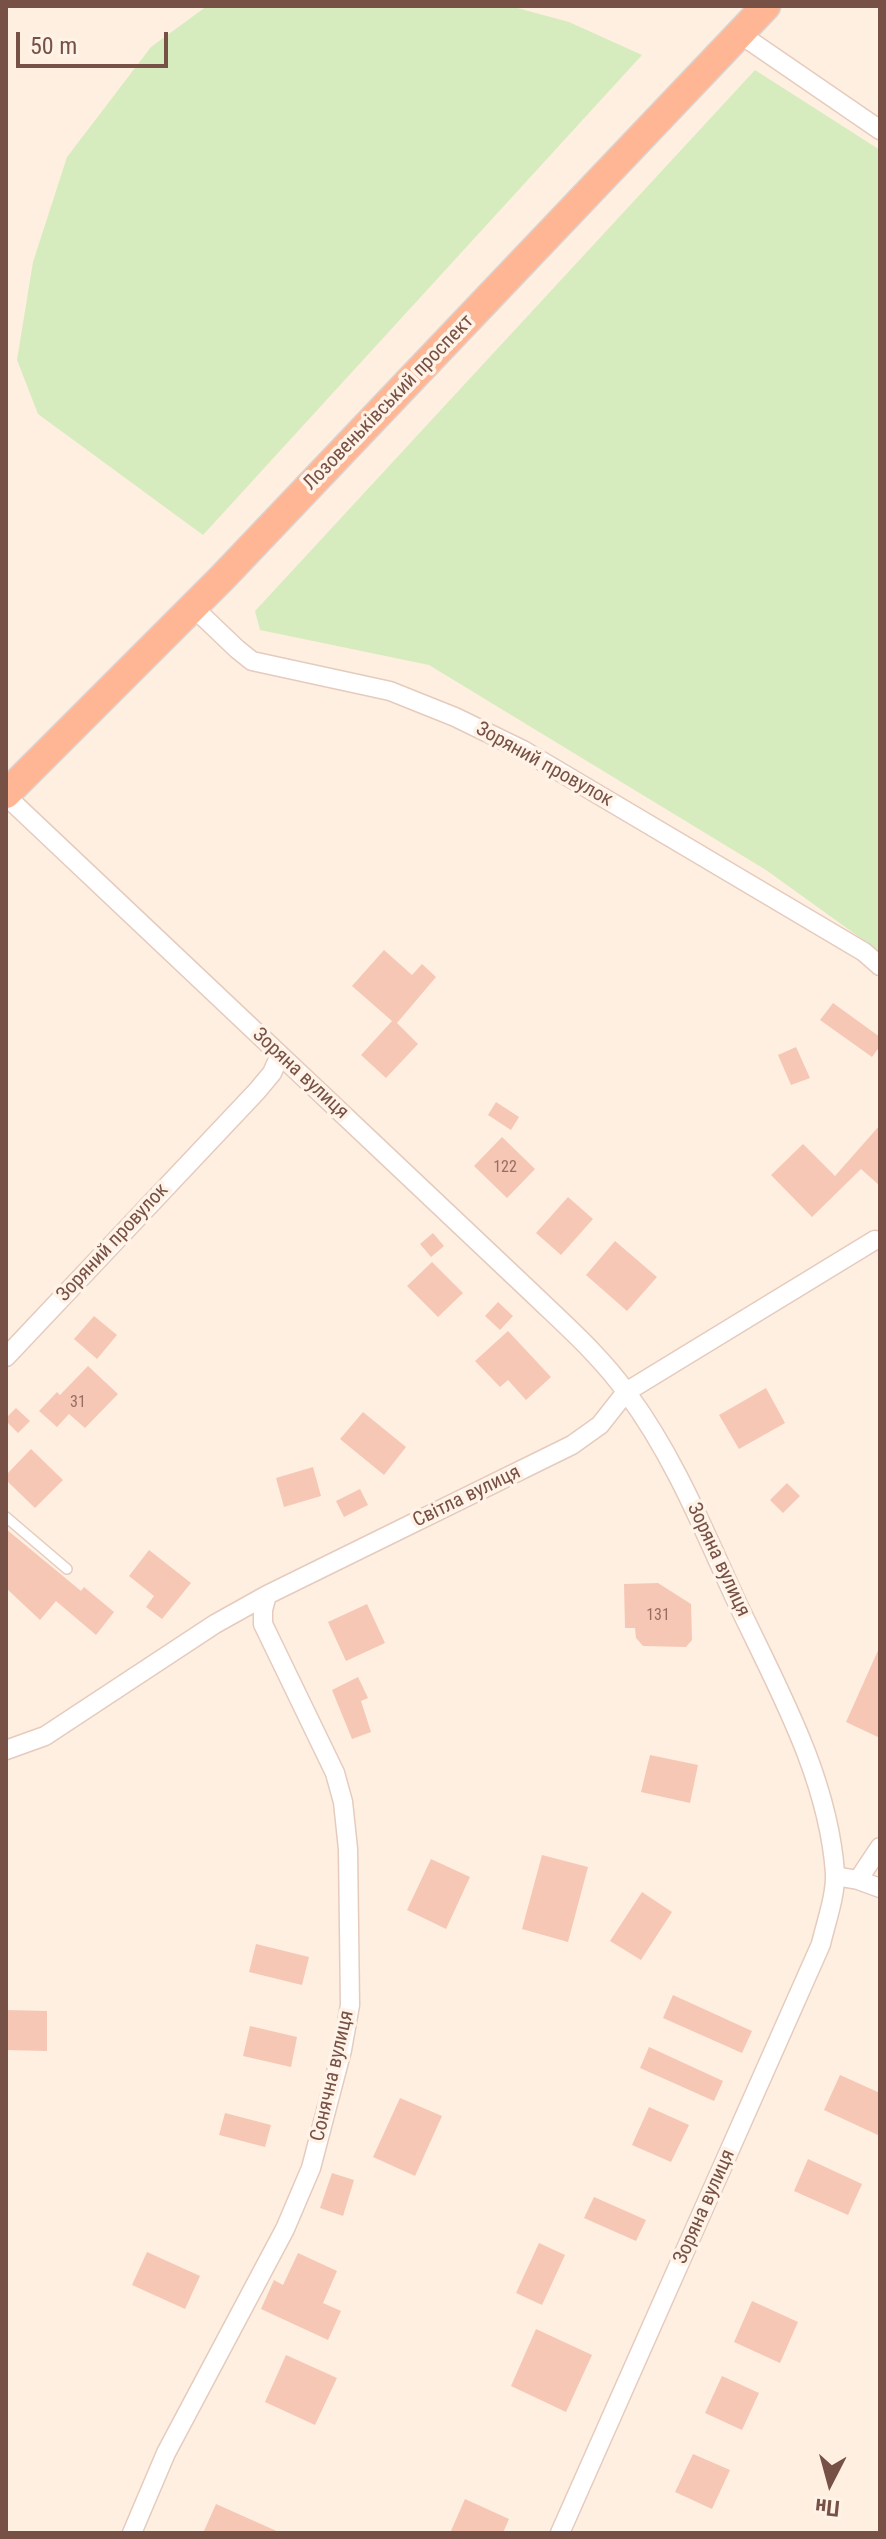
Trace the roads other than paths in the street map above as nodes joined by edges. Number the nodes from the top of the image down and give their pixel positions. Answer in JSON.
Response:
{"nodes":[{"id":1,"x":766,"y":6,"type":"edge"},
{"id":2,"x":740,"y":34,"type":"junction"},
{"id":3,"x":880,"y":130,"type":"edge"},
{"id":4,"x":193,"y":607,"type":"junction"},
{"id":5,"x":6,"y":795,"type":"edge"},
{"id":6,"x":880,"y":966,"type":"edge"},
{"id":7,"x":280,"y":1055,"type":"junction"},
{"id":8,"x":875,"y":1240,"type":"dead end"},
{"id":9,"x":6,"y":1357,"type":"edge"},
{"id":10,"x":626,"y":1392,"type":"junction"},
{"id":11,"x":6,"y":1517,"type":"edge"},
{"id":12,"x":67,"y":1569,"type":"dead end"},
{"id":13,"x":267,"y":1595,"type":"junction"},
{"id":14,"x":6,"y":1750,"type":"edge"},
{"id":15,"x":880,"y":1847,"type":"edge"},
{"id":16,"x":835,"y":1876,"type":"junction"},
{"id":17,"x":858,"y":1880,"type":"junction"},
{"id":18,"x":880,"y":1888,"type":"edge"},
{"id":19,"x":132,"y":2533,"type":"edge"},
{"id":20,"x":560,"y":2533,"type":"edge"}],
"edges":[{"from":1,"to":2,"type":"highway","name":"Лозовеньківський проспект"},
{"from":2,"to":3,"type":"street"},
{"from":2,"to":4,"type":"highway","name":"Лозовеньківський проспект"},
{"from":4,"to":5,"type":"highway","name":"Лозовеньківський проспект"},
{"from":4,"to":6,"type":"street","name":"Зоряний провулок"},
{"from":5,"to":7,"type":"street","name":"Зоряна вулиця"},
{"from":7,"to":9,"type":"street","name":"Зоряний провулок"},
{"from":7,"to":10,"type":"street","name":"Зоряна вулиця"},
{"from":8,"to":10,"type":"street","name":"Світла вулиця"},
{"from":10,"to":13,"type":"street","name":"Світла вулиця"},
{"from":10,"to":16,"type":"street","name":"Зоряна вулиця"},
{"from":11,"to":12,"type":"lane"},
{"from":13,"to":14,"type":"street","name":"Світла вулиця"},
{"from":13,"to":19,"type":"street","name":"Сонячна вулиця"},
{"from":15,"to":17,"type":"street"},
{"from":16,"to":17,"type":"street"},
{"from":16,"to":20,"type":"street","name":"Зоряна вулиця"},
{"from":17,"to":18,"type":"street"}]}
